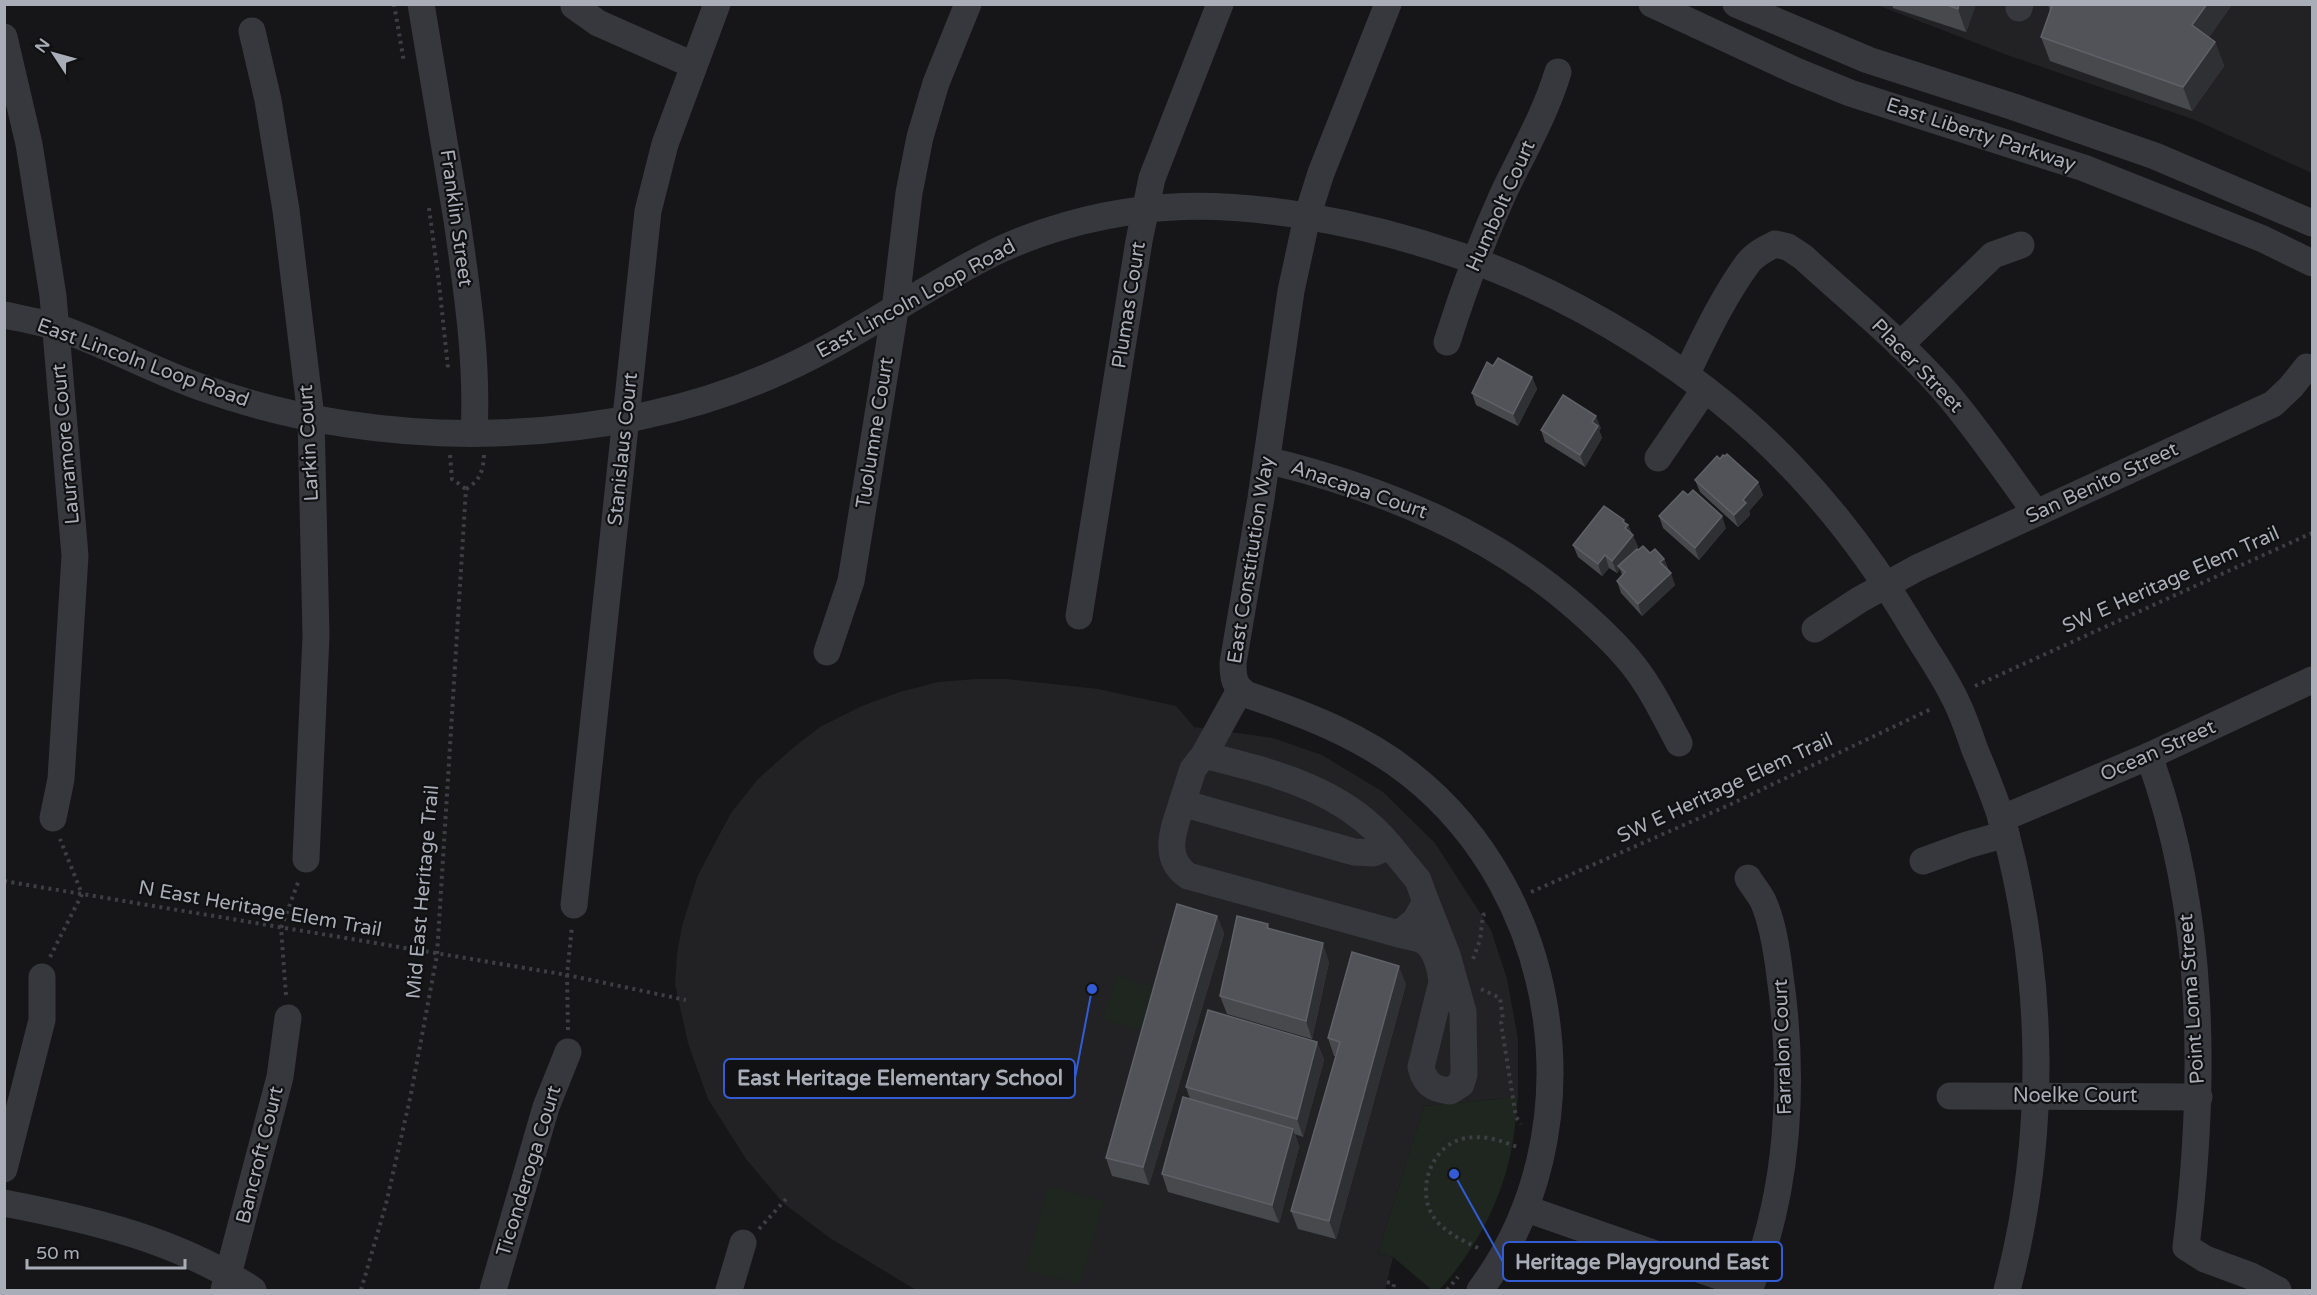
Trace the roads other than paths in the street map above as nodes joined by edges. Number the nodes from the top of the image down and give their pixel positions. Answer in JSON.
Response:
{"nodes":[{"id":1,"x":420,"y":4,"type":"edge"},
{"id":2,"x":717,"y":4,"type":"edge"},
{"id":3,"x":968,"y":4,"type":"edge"},
{"id":4,"x":1220,"y":4,"type":"edge"},
{"id":5,"x":1388,"y":4,"type":"edge"},
{"id":6,"x":1652,"y":4,"type":"edge"},
{"id":7,"x":1737,"y":4,"type":"edge"},
{"id":8,"x":574,"y":6,"type":"edge"},
{"id":9,"x":252,"y":31,"type":"dead end"},
{"id":10,"x":4,"y":37,"type":"edge"},
{"id":11,"x":693,"y":65,"type":"junction"},
{"id":12,"x":1558,"y":72,"type":"dead end"},
{"id":13,"x":1145,"y":209,"type":"junction"},
{"id":14,"x":1307,"y":217,"type":"junction"},
{"id":15,"x":2313,"y":223,"type":"edge"},
{"id":16,"x":2021,"y":245,"type":"dead end"},
{"id":17,"x":1474,"y":261,"type":"junction"},
{"id":18,"x":2313,"y":263,"type":"edge"},
{"id":19,"x":895,"y":309,"type":"junction"},
{"id":20,"x":4,"y":315,"type":"edge"},
{"id":21,"x":57,"y":327,"type":"junction"},
{"id":22,"x":1447,"y":342,"type":"dead end"},
{"id":23,"x":1900,"y":345,"type":"junction"},
{"id":24,"x":2307,"y":368,"type":"dead end"},
{"id":25,"x":1695,"y":382,"type":"junction"},
{"id":26,"x":310,"y":417,"type":"junction"},
{"id":27,"x":627,"y":419,"type":"junction"},
{"id":28,"x":469,"y":447,"type":"junction"},
{"id":29,"x":1658,"y":458,"type":"dead end"},
{"id":30,"x":1267,"y":460,"type":"junction"},
{"id":31,"x":2036,"y":513,"type":"junction"},
{"id":32,"x":1886,"y":584,"type":"junction"},
{"id":33,"x":1079,"y":616,"type":"dead end"},
{"id":34,"x":1815,"y":630,"type":"dead end"},
{"id":35,"x":827,"y":652,"type":"dead end"},
{"id":36,"x":2313,"y":680,"type":"edge"},
{"id":37,"x":1240,"y":690,"type":"junction"},
{"id":38,"x":1679,"y":743,"type":"dead end"},
{"id":39,"x":1204,"y":755,"type":"junction"},
{"id":40,"x":2149,"y":756,"type":"junction"},
{"id":41,"x":1182,"y":803,"type":"junction"},
{"id":42,"x":53,"y":818,"type":"road end"},
{"id":43,"x":2004,"y":827,"type":"junction"},
{"id":44,"x":1390,"y":846,"type":"junction"},
{"id":45,"x":306,"y":859,"type":"road end"},
{"id":46,"x":1923,"y":861,"type":"dead end"},
{"id":47,"x":1748,"y":878,"type":"dead end"},
{"id":48,"x":1426,"y":902,"type":"junction"},
{"id":49,"x":574,"y":905,"type":"road end"},
{"id":50,"x":1399,"y":933,"type":"junction"},
{"id":51,"x":42,"y":976,"type":"road end"},
{"id":52,"x":288,"y":1018,"type":"road end"},
{"id":53,"x":568,"y":1052,"type":"road end"},
{"id":54,"x":2037,"y":1095,"type":"junction"},
{"id":55,"x":1950,"y":1096,"type":"dead end"},
{"id":56,"x":2199,"y":1097,"type":"junction"},
{"id":57,"x":4,"y":1169,"type":"edge"},
{"id":58,"x":4,"y":1203,"type":"edge"},
{"id":59,"x":1527,"y":1209,"type":"junction"},
{"id":60,"x":742,"y":1243,"type":"road end"},
{"id":61,"x":227,"y":1283,"type":"edge"},
{"id":62,"x":1749,"y":1289,"type":"edge"},
{"id":63,"x":253,"y":1290,"type":"edge"},
{"id":64,"x":493,"y":1290,"type":"edge"},
{"id":65,"x":729,"y":1290,"type":"edge"},
{"id":66,"x":1480,"y":1290,"type":"edge"},
{"id":67,"x":2007,"y":1290,"type":"edge"},
{"id":68,"x":2278,"y":1290,"type":"edge"}],
"edges":[{"from":1,"to":28,"type":"street","name":"Franklin Street"},
{"from":2,"to":11,"type":"street","name":"Stanislaus Court"},
{"from":3,"to":19,"type":"street","name":"Tuolumne Court"},
{"from":4,"to":13,"type":"street","name":"Plumas Court"},
{"from":5,"to":14,"type":"street","name":"East Constitution Way"},
{"from":6,"to":18,"type":"street","name":"East Liberty Parkway"},
{"from":7,"to":15,"type":"street","name":"East Liberty Parkway"},
{"from":8,"to":11,"type":"street"},
{"from":9,"to":26,"type":"street","name":"Larkin Court"},
{"from":10,"to":21,"type":"street","name":"Lauramore Court"},
{"from":11,"to":27,"type":"street","name":"Stanislaus Court"},
{"from":12,"to":17,"type":"street","name":"Humbolt Court"},
{"from":13,"to":14,"type":"street","name":"East Lincoln Loop Road"},
{"from":13,"to":19,"type":"street","name":"East Lincoln Loop Road"},
{"from":13,"to":33,"type":"street","name":"Plumas Court"},
{"from":14,"to":17,"type":"street","name":"East Lincoln Loop Road"},
{"from":14,"to":30,"type":"street","name":"East Constitution Way"},
{"from":16,"to":23,"type":"street"},
{"from":17,"to":22,"type":"street","name":"Humbolt Court"},
{"from":17,"to":25,"type":"street","name":"East Lincoln Loop Road"},
{"from":19,"to":27,"type":"street","name":"East Lincoln Loop Road"},
{"from":19,"to":35,"type":"street","name":"Tuolumne Court"},
{"from":20,"to":21,"type":"street","name":"East Lincoln Loop Road"},
{"from":21,"to":26,"type":"street","name":"East Lincoln Loop Road"},
{"from":21,"to":42,"type":"street","name":"Lauramore Court"},
{"from":23,"to":25,"type":"street","name":"Placer Street"},
{"from":23,"to":31,"type":"street","name":"Placer Street"},
{"from":24,"to":31,"type":"street","name":"San Benito Street"},
{"from":25,"to":29,"type":"street"},
{"from":25,"to":32,"type":"street","name":"East Lincoln Loop Road"},
{"from":26,"to":28,"type":"street","name":"East Lincoln Loop Road"},
{"from":26,"to":45,"type":"street","name":"Larkin Court"},
{"from":27,"to":28,"type":"street","name":"East Lincoln Loop Road"},
{"from":27,"to":49,"type":"street","name":"Stanislaus Court"},
{"from":30,"to":37,"type":"street","name":"East Constitution Way"},
{"from":30,"to":38,"type":"street","name":"Anacapa Court"},
{"from":31,"to":32,"type":"street","name":"San Benito Street"},
{"from":32,"to":34,"type":"street","name":"San Benito Street"},
{"from":32,"to":43,"type":"street","name":"East Lincoln Loop Road"},
{"from":36,"to":40,"type":"street","name":"Ocean Street"},
{"from":37,"to":39,"type":"street"},
{"from":37,"to":59,"type":"street","name":"East Constitution Way"},
{"from":39,"to":41,"type":"street"},
{"from":39,"to":44,"type":"street"},
{"from":40,"to":43,"type":"street","name":"Ocean Street"},
{"from":40,"to":56,"type":"street","name":"Point Loma Street"},
{"from":41,"to":44,"type":"street"},
{"from":41,"to":50,"type":"street"},
{"from":43,"to":46,"type":"street","name":"Ocean Street"},
{"from":43,"to":54,"type":"street","name":"East Lincoln Loop Road"},
{"from":44,"to":48,"type":"street"},
{"from":47,"to":62,"type":"street","name":"Farralon Court"},
{"from":48,"to":50,"type":"street"},
{"from":48,"to":50,"type":"street"},
{"from":51,"to":57,"type":"street"},
{"from":52,"to":61,"type":"street","name":"Bancroft Court"},
{"from":53,"to":64,"type":"street","name":"Ticonderoga Court"},
{"from":54,"to":55,"type":"street","name":"Noelke Court"},
{"from":54,"to":56,"type":"street","name":"Noelke Court"},
{"from":54,"to":67,"type":"street","name":"East Lincoln Loop Road"},
{"from":56,"to":68,"type":"street","name":"Point Loma Street"},
{"from":58,"to":61,"type":"street"},
{"from":59,"to":62,"type":"street"},
{"from":59,"to":66,"type":"street","name":"East Constitution Way"},
{"from":60,"to":65,"type":"street"},
{"from":61,"to":63,"type":"street"}]}
